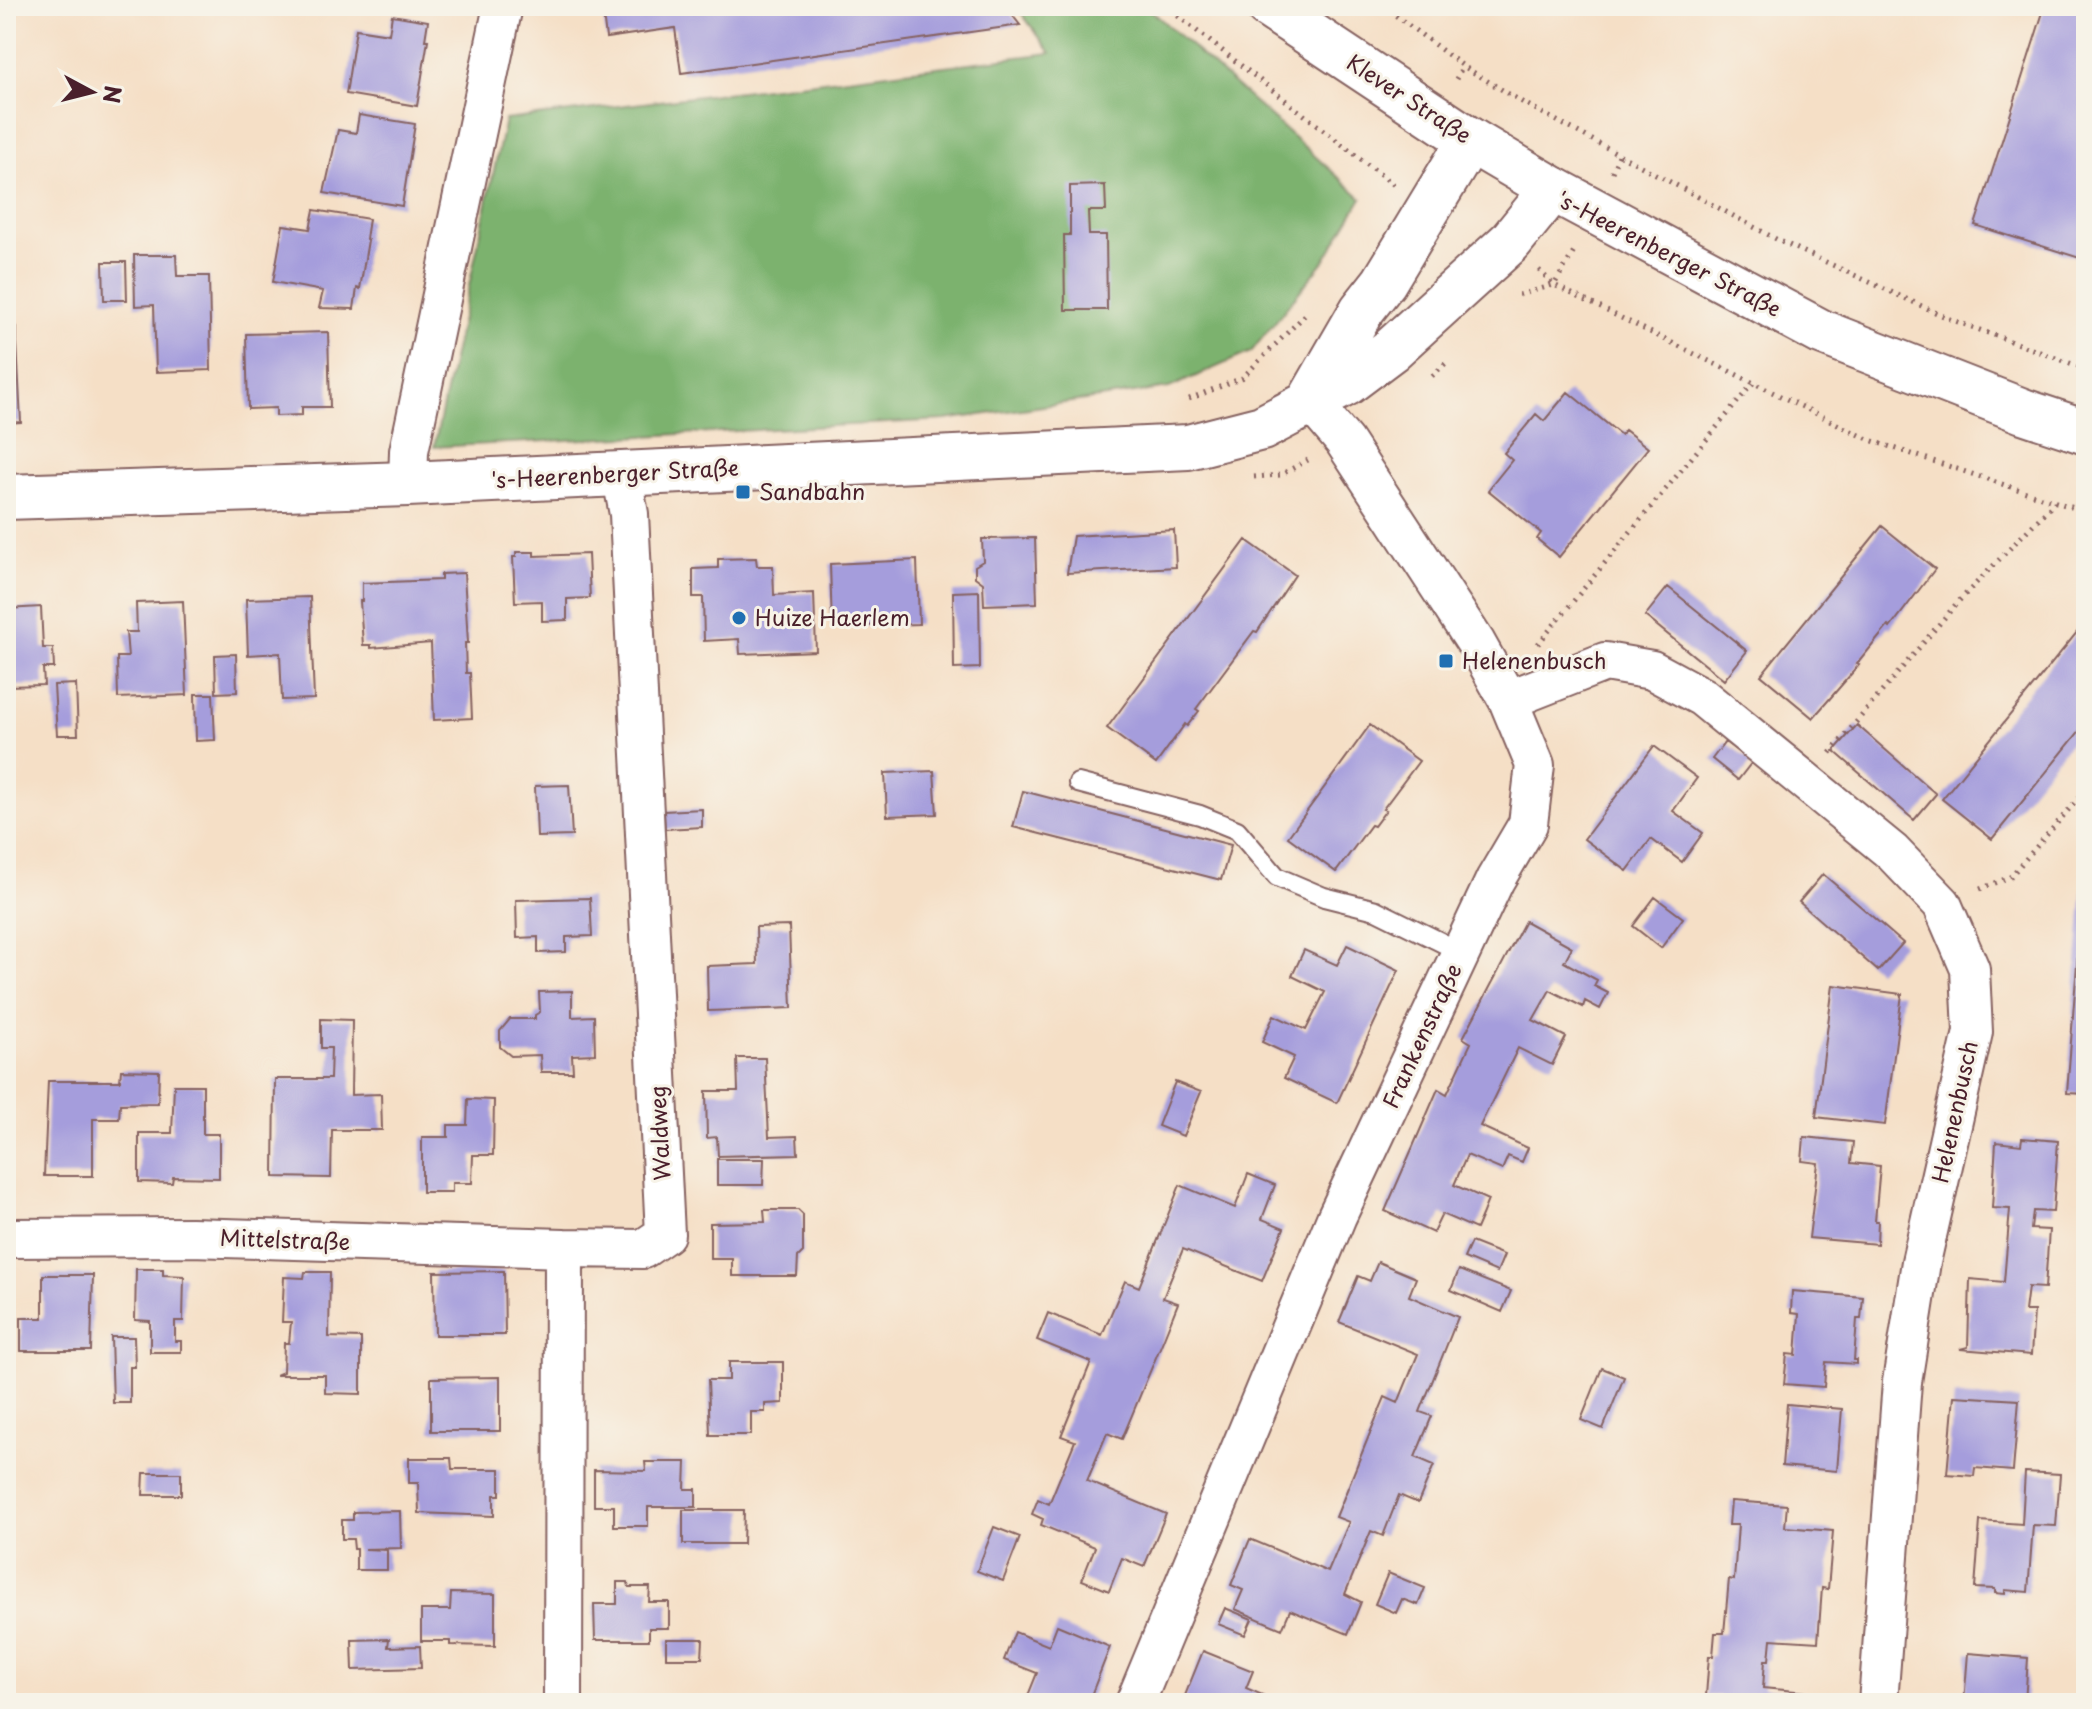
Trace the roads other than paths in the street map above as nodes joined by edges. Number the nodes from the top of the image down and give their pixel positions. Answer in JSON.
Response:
{"nodes":[{"id":1,"x":503,"y":6,"type":"edge"},
{"id":2,"x":1268,"y":6,"type":"edge"},
{"id":3,"x":1470,"y":140,"type":"junction"},
{"id":4,"x":1553,"y":189,"type":"junction"},
{"id":5,"x":1310,"y":401,"type":"junction"},
{"id":6,"x":2086,"y":432,"type":"edge"},
{"id":7,"x":621,"y":473,"type":"junction"},
{"id":8,"x":408,"y":484,"type":"junction"},
{"id":9,"x":6,"y":497,"type":"edge"},
{"id":10,"x":1508,"y":700,"type":"junction"},
{"id":11,"x":1078,"y":783,"type":"dead end"},
{"id":12,"x":1461,"y":952,"type":"junction"},
{"id":13,"x":6,"y":1238,"type":"edge"},
{"id":14,"x":564,"y":1248,"type":"junction"},
{"id":15,"x":563,"y":1703,"type":"edge"},
{"id":16,"x":1135,"y":1703,"type":"edge"},
{"id":17,"x":1878,"y":1703,"type":"edge"}],
"edges":[{"from":1,"to":8,"type":"street"},
{"from":2,"to":3,"type":"street","name":"Klever Straße"},
{"from":3,"to":4,"type":"street","name":"Klever Straße"},
{"from":3,"to":5,"type":"street"},
{"from":4,"to":5,"type":"street","name":"'s-Heerenberger Straße"},
{"from":4,"to":6,"type":"street","name":"'s-Heerenberger Straße"},
{"from":5,"to":7,"type":"street","name":"'s-Heerenberger Straße"},
{"from":5,"to":10,"type":"street","name":"Frankenstraße"},
{"from":7,"to":8,"type":"street","name":"'s-Heerenberger Straße"},
{"from":7,"to":14,"type":"street","name":"Waldweg"},
{"from":8,"to":9,"type":"street","name":"'s-Heerenberger Straße"},
{"from":10,"to":12,"type":"street","name":"Frankenstraße"},
{"from":10,"to":17,"type":"street","name":"Helenenbusch"},
{"from":11,"to":12,"type":"lane"},
{"from":12,"to":16,"type":"street","name":"Frankenstraße"},
{"from":13,"to":14,"type":"street","name":"Mittelstraße"},
{"from":14,"to":15,"type":"street"}]}
